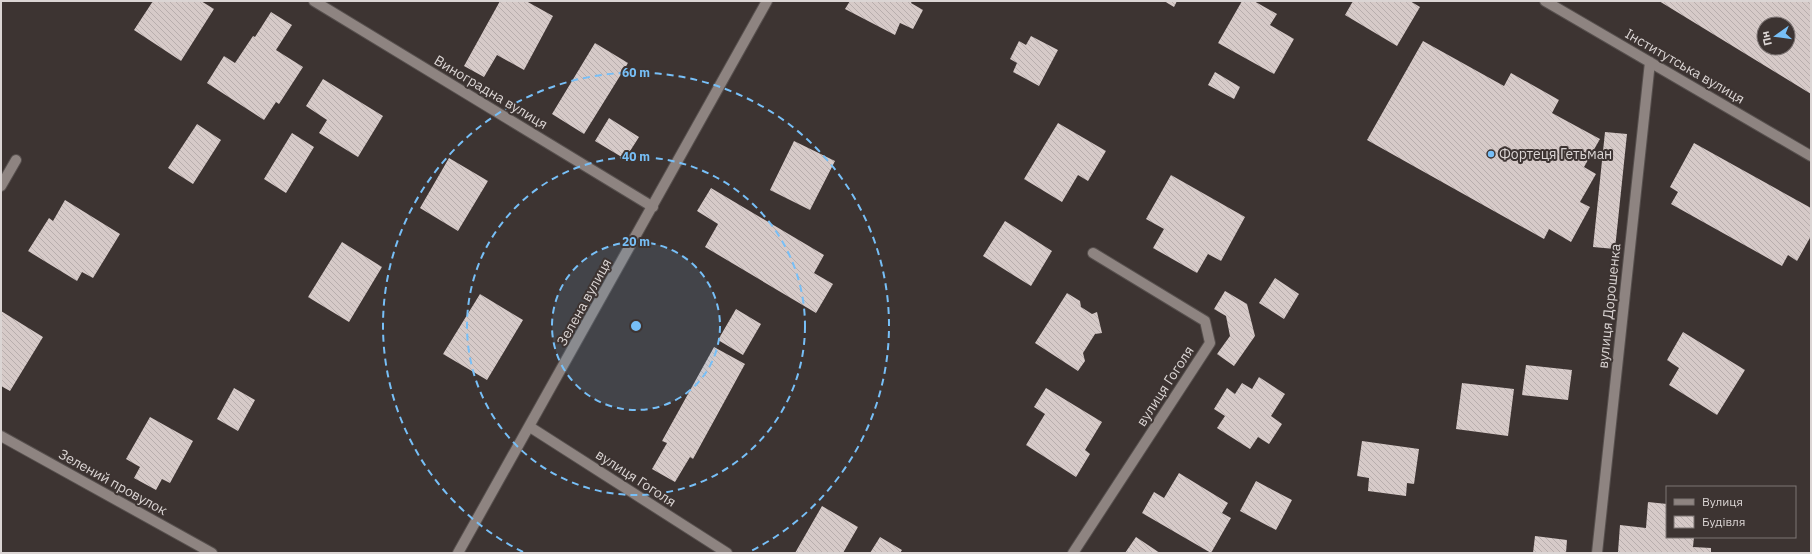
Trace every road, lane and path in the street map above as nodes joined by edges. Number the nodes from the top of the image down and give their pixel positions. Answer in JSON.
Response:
{"nodes":[{"id":1,"x":314,"y":1,"type":"edge"},
{"id":2,"x":767,"y":1,"type":"edge"},
{"id":3,"x":1545,"y":1,"type":"edge"},
{"id":4,"x":1650,"y":62,"type":"junction"},
{"id":5,"x":1811,"y":156,"type":"edge"},
{"id":6,"x":16,"y":160,"type":"dead end"},
{"id":7,"x":1,"y":186,"type":"edge"},
{"id":8,"x":653,"y":207,"type":"junction"},
{"id":9,"x":1093,"y":253,"type":"dead end"},
{"id":10,"x":530,"y":427,"type":"junction"},
{"id":11,"x":1,"y":436,"type":"edge"},
{"id":12,"x":212,"y":553,"type":"edge"},
{"id":13,"x":458,"y":553,"type":"edge"},
{"id":14,"x":727,"y":553,"type":"edge"},
{"id":15,"x":1074,"y":553,"type":"edge"},
{"id":16,"x":1597,"y":553,"type":"edge"}],
"edges":[{"from":1,"to":8,"type":"street","name":"Виноградна вулиця"},
{"from":2,"to":8,"type":"street","name":"Зелена вулиця"},
{"from":3,"to":4,"type":"street","name":"Інститутська вулиця"},
{"from":4,"to":5,"type":"street","name":"Інститутська вулиця"},
{"from":4,"to":16,"type":"street","name":"вулиця Дорошенка"},
{"from":6,"to":7,"type":"street"},
{"from":8,"to":10,"type":"street","name":"Зелена вулиця"},
{"from":9,"to":15,"type":"street","name":"вулиця Гоголя"},
{"from":10,"to":13,"type":"street","name":"Зелена вулиця"},
{"from":10,"to":14,"type":"street","name":"вулиця Гоголя"},
{"from":11,"to":12,"type":"street","name":"Зелений провулок"}]}
